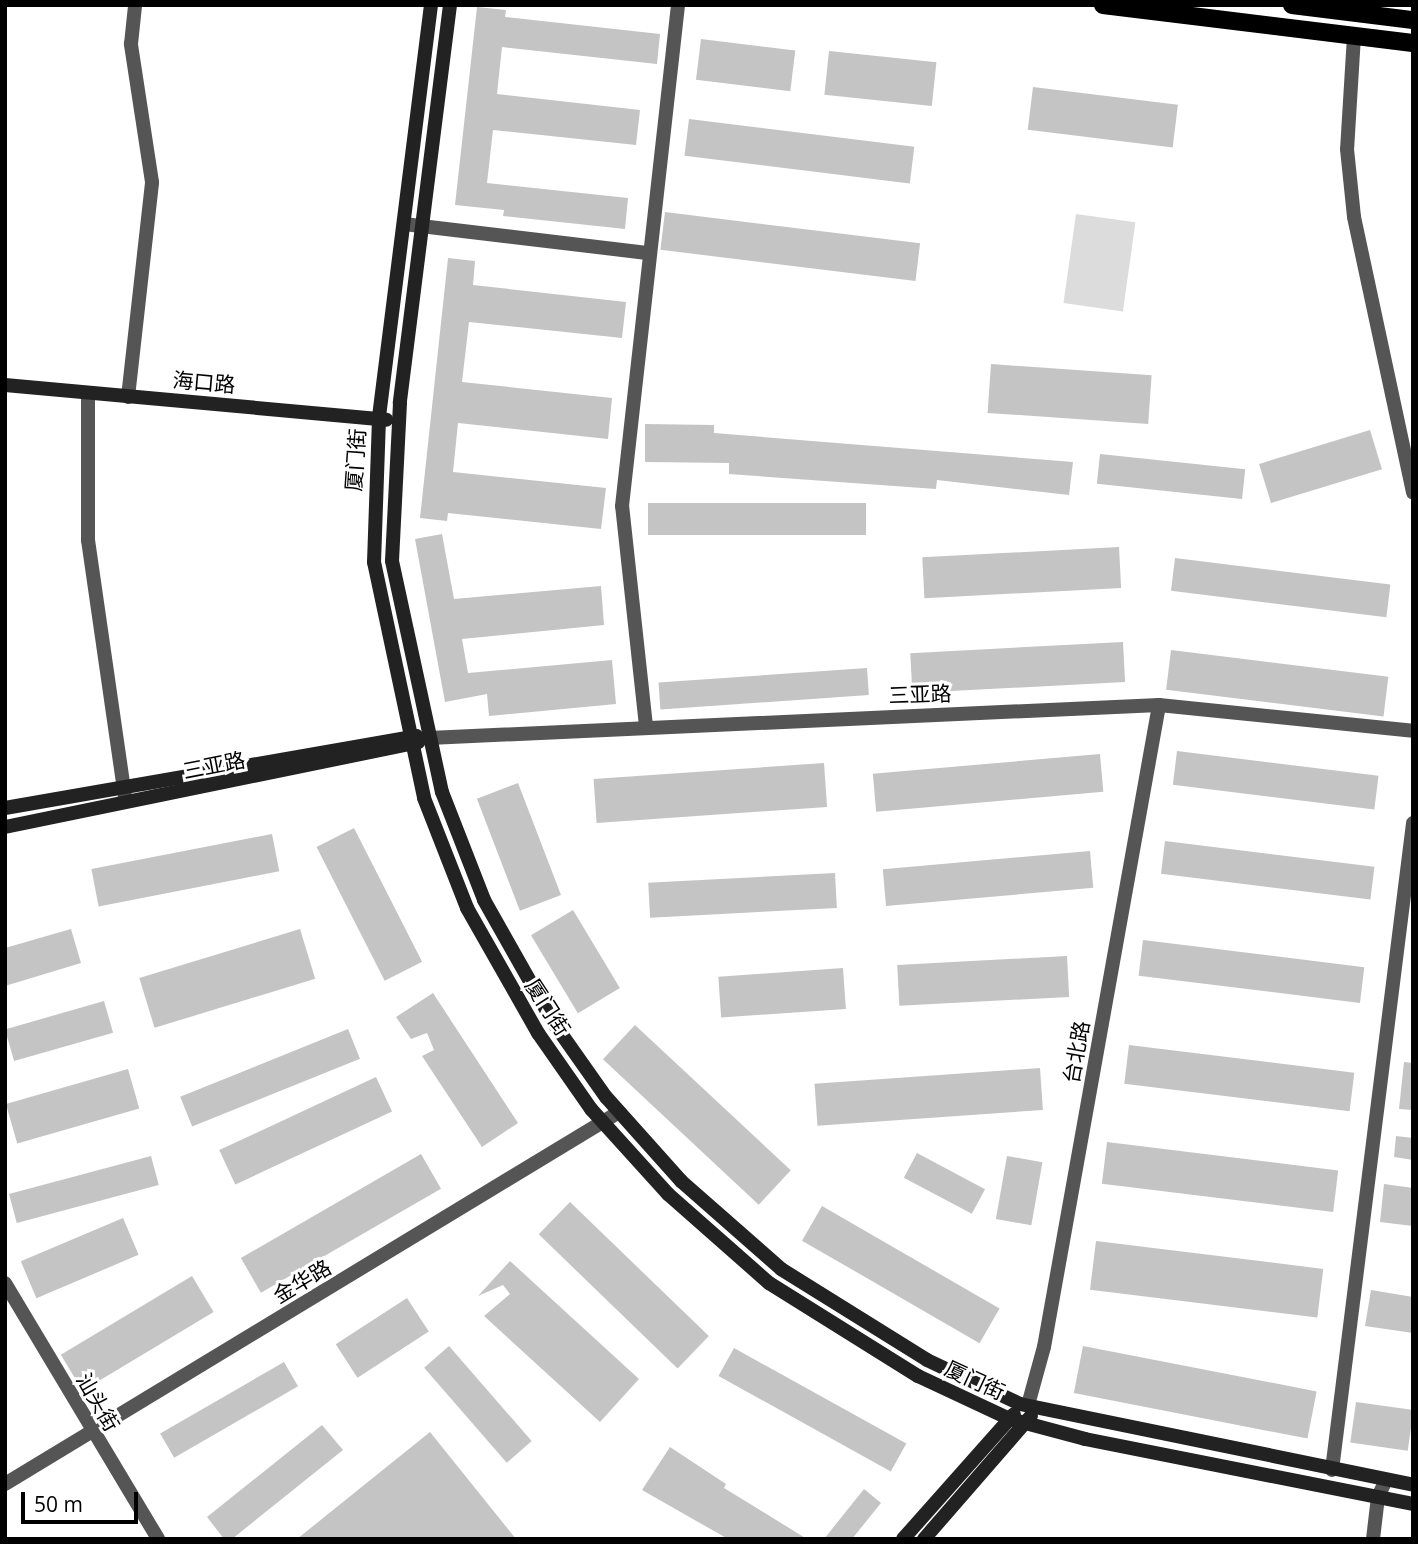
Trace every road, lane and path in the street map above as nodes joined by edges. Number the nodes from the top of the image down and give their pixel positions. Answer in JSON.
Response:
{"nodes":[{"id":1,"x":135,"y":5,"type":"edge"},
{"id":2,"x":431,"y":5,"type":"edge"},
{"id":3,"x":450,"y":5,"type":"edge"},
{"id":4,"x":678,"y":5,"type":"edge"},
{"id":5,"x":1103,"y":5,"type":"edge"},
{"id":6,"x":1292,"y":5,"type":"edge"},
{"id":7,"x":1413,"y":20,"type":"edge"},
{"id":8,"x":1354,"y":36,"type":"junction"},
{"id":9,"x":1413,"y":43,"type":"edge"},
{"id":10,"x":404,"y":224,"type":"junction"},
{"id":11,"x":423,"y":225,"type":"junction"},
{"id":12,"x":649,"y":253,"type":"junction"},
{"id":13,"x":5,"y":386,"type":"edge"},
{"id":14,"x":88,"y":393,"type":"junction"},
{"id":15,"x":128,"y":397,"type":"junction"},
{"id":16,"x":379,"y":419,"type":"junction"},
{"id":17,"x":398,"y":421,"type":"junction"},
{"id":18,"x":1413,"y":493,"type":"edge"},
{"id":19,"x":1159,"y":705,"type":"junction"},
{"id":20,"x":646,"y":726,"type":"junction"},
{"id":21,"x":1413,"y":731,"type":"edge"},
{"id":22,"x":429,"y":738,"type":"junction"},
{"id":23,"x":410,"y":740,"type":"junction"},
{"id":24,"x":122,"y":785,"type":"junction"},
{"id":25,"x":126,"y":803,"type":"junction"},
{"id":26,"x":5,"y":808,"type":"edge"},
{"id":27,"x":1413,"y":823,"type":"edge"},
{"id":28,"x":5,"y":827,"type":"edge"},
{"id":29,"x":619,"y":1112,"type":"junction"},
{"id":30,"x":602,"y":1121,"type":"junction"},
{"id":31,"x":5,"y":1283,"type":"edge"},
{"id":32,"x":1028,"y":1405,"type":"junction"},
{"id":33,"x":1010,"y":1419,"type":"junction"},
{"id":34,"x":1027,"y":1424,"type":"junction"},
{"id":35,"x":91,"y":1434,"type":"junction"},
{"id":36,"x":1332,"y":1470,"type":"junction"},
{"id":37,"x":1386,"y":1480,"type":"junction"},
{"id":38,"x":5,"y":1485,"type":"edge"},
{"id":39,"x":1413,"y":1485,"type":"edge"},
{"id":40,"x":1378,"y":1497,"type":"junction"},
{"id":41,"x":1413,"y":1504,"type":"edge"},
{"id":42,"x":158,"y":1539,"type":"edge"},
{"id":43,"x":903,"y":1539,"type":"edge"},
{"id":44,"x":924,"y":1539,"type":"edge"},
{"id":45,"x":1373,"y":1539,"type":"edge"}],
"edges":[{"from":1,"to":15,"type":"street"},
{"from":2,"to":10,"type":"main road","name":"厦门街"},
{"from":3,"to":11,"type":"main road","name":"厦门街"},
{"from":4,"to":12,"type":"street"},
{"from":5,"to":8,"type":"main road"},
{"from":6,"to":7,"type":"main road"},
{"from":8,"to":9,"type":"main road"},
{"from":8,"to":18,"type":"street"},
{"from":10,"to":11,"type":"street"},
{"from":10,"to":16,"type":"main road","name":"厦门街"},
{"from":11,"to":12,"type":"street"},
{"from":11,"to":17,"type":"main road","name":"厦门街"},
{"from":12,"to":20,"type":"street"},
{"from":13,"to":14,"type":"main road","name":"海口路"},
{"from":14,"to":15,"type":"main road","name":"海口路"},
{"from":14,"to":24,"type":"street"},
{"from":15,"to":16,"type":"main road","name":"海口路"},
{"from":16,"to":17,"type":"main road","name":"海口路"},
{"from":16,"to":23,"type":"main road","name":"厦门街"},
{"from":17,"to":22,"type":"main road","name":"厦门街"},
{"from":19,"to":20,"type":"street","name":"三亚路"},
{"from":19,"to":21,"type":"street","name":"三亚路"},
{"from":19,"to":32,"type":"street","name":"台北路"},
{"from":20,"to":22,"type":"street","name":"三亚路"},
{"from":22,"to":23,"type":"main road","name":"三亚路"},
{"from":22,"to":29,"type":"main road","name":"厦门街"},
{"from":23,"to":24,"type":"main road","name":"三亚路"},
{"from":23,"to":25,"type":"main road","name":"三亚路"},
{"from":23,"to":30,"type":"main road","name":"厦门街"},
{"from":24,"to":25,"type":"street"},
{"from":24,"to":26,"type":"main road","name":"三亚路"},
{"from":25,"to":28,"type":"main road","name":"三亚路"},
{"from":27,"to":36,"type":"street"},
{"from":29,"to":30,"type":"street","name":"金华路"},
{"from":29,"to":32,"type":"main road","name":"厦门街"},
{"from":30,"to":33,"type":"main road","name":"厦门街"},
{"from":30,"to":35,"type":"street","name":"金华路"},
{"from":31,"to":35,"type":"street","name":"汕头街"},
{"from":32,"to":33,"type":"main road","name":"台北路"},
{"from":32,"to":34,"type":"main road","name":"台北路"},
{"from":32,"to":36,"type":"main road","name":"厦门街"},
{"from":33,"to":34,"type":"main road","name":"厦门街"},
{"from":33,"to":43,"type":"main road","name":"台北路"},
{"from":34,"to":40,"type":"main road","name":"厦门街"},
{"from":34,"to":44,"type":"main road","name":"台北路"},
{"from":35,"to":38,"type":"street","name":"金华路"},
{"from":35,"to":42,"type":"street","name":"汕头街"},
{"from":36,"to":37,"type":"main road","name":"厦门街"},
{"from":37,"to":39,"type":"main road","name":"厦门街"},
{"from":37,"to":40,"type":"street"},
{"from":40,"to":41,"type":"main road","name":"厦门街"},
{"from":40,"to":45,"type":"street"}]}
